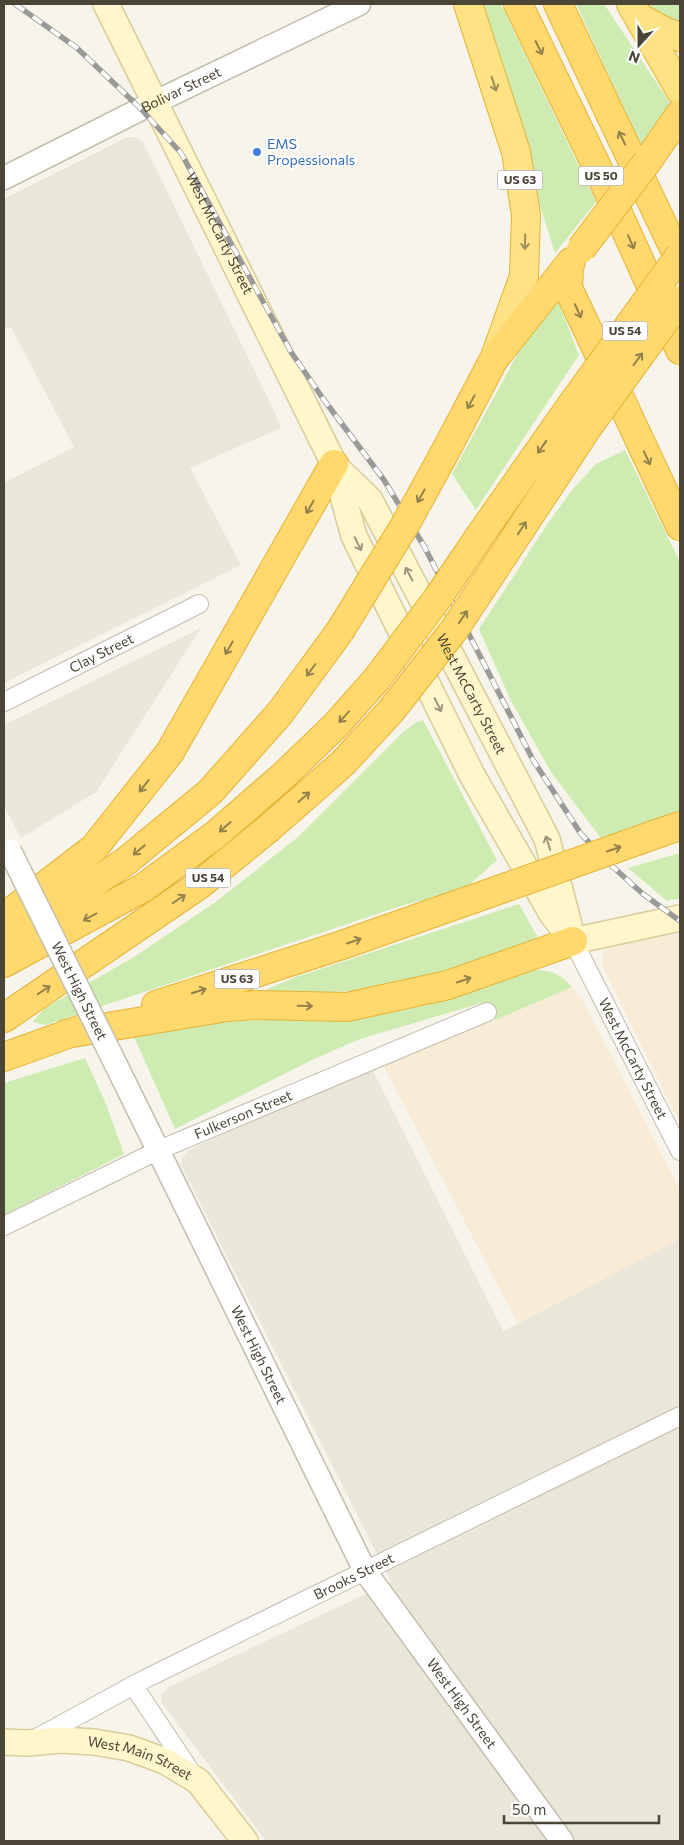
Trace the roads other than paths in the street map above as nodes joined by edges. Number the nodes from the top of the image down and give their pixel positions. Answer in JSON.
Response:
{"nodes":[{"id":1,"x":106,"y":4,"type":"edge"},
{"id":2,"x":468,"y":4,"type":"edge"},
{"id":3,"x":518,"y":4,"type":"edge"},
{"id":4,"x":558,"y":4,"type":"edge"},
{"id":5,"x":355,"y":6,"type":"edge"},
{"id":6,"x":635,"y":11,"type":"edge"},
{"id":7,"x":680,"y":37,"type":"edge"},
{"id":8,"x":680,"y":90,"type":"edge"},
{"id":9,"x":156,"y":103,"type":"junction"},
{"id":10,"x":680,"y":114,"type":"edge"},
{"id":11,"x":4,"y":178,"type":"edge"},
{"id":12,"x":680,"y":255,"type":"edge"},
{"id":13,"x":575,"y":257,"type":"junction"},
{"id":14,"x":680,"y":260,"type":"edge"},
{"id":15,"x":680,"y":300,"type":"edge"},
{"id":16,"x":680,"y":350,"type":"edge"},
{"id":17,"x":494,"y":359,"type":"junction"},
{"id":18,"x":334,"y":464,"type":"junction"},
{"id":19,"x":680,"y":526,"type":"edge"},
{"id":20,"x":199,"y":604,"type":"dead end"},
{"id":21,"x":4,"y":702,"type":"edge"},
{"id":22,"x":671,"y":829,"type":"edge"},
{"id":23,"x":7,"y":845,"type":"edge"},
{"id":24,"x":4,"y":917,"type":"edge"},
{"id":25,"x":680,"y":918,"type":"edge"},
{"id":26,"x":573,"y":941,"type":"junction"},
{"id":27,"x":4,"y":942,"type":"edge"},
{"id":28,"x":4,"y":963,"type":"edge"},
{"id":29,"x":487,"y":1012,"type":"dead end"},
{"id":30,"x":4,"y":1018,"type":"edge"},
{"id":31,"x":66,"y":1034,"type":"junction"},
{"id":32,"x":4,"y":1057,"type":"edge"},
{"id":33,"x":159,"y":1150,"type":"junction"},
{"id":34,"x":680,"y":1151,"type":"edge"},
{"id":35,"x":4,"y":1226,"type":"edge"},
{"id":36,"x":680,"y":1416,"type":"edge"},
{"id":37,"x":365,"y":1571,"type":"junction"},
{"id":38,"x":133,"y":1686,"type":"junction"},
{"id":39,"x":4,"y":1742,"type":"edge"},
{"id":40,"x":28,"y":1743,"type":"junction"},
{"id":41,"x":198,"y":1781,"type":"junction"},
{"id":42,"x":245,"y":1841,"type":"edge"},
{"id":43,"x":562,"y":1841,"type":"edge"}],
"edges":[{"from":1,"to":9,"type":"main road","name":"West McCarty Street"},
{"from":2,"to":17,"type":"highway","number":"US 63","one_way":true},
{"from":3,"to":16,"type":"highway","number":"US 50","one_way":true},
{"from":14,"to":4,"type":"highway","number":"US 50","one_way":true},
{"from":5,"to":9,"type":"street","name":"Bolivar Street"},
{"from":6,"to":7,"type":"highway"},
{"from":6,"to":8,"type":"highway"},
{"from":9,"to":11,"type":"street","name":"Bolivar Street"},
{"from":9,"to":18,"type":"main road","name":"West McCarty Street"},
{"from":10,"to":13,"type":"highway","bridge":true},
{"from":12,"to":28,"type":"highway","number":"US 54","one_way":true,"bridge":true},
{"from":13,"to":17,"type":"highway"},
{"from":13,"to":19,"type":"highway","one_way":true},
{"from":30,"to":15,"type":"highway","number":"US 54","one_way":true,"bridge":true},
{"from":17,"to":27,"type":"highway","number":"US 63","one_way":true,"bridge":true},
{"from":18,"to":24,"type":"highway","one_way":true},
{"from":18,"to":26,"type":"main road","name":"West McCarty Street","one_way":true},
{"from":26,"to":18,"type":"main road","name":"West McCarty Street","one_way":true},
{"from":20,"to":21,"type":"street","name":"Clay Street"},
{"from":31,"to":22,"type":"highway","number":"US 63","one_way":true,"bridge":true},
{"from":23,"to":33,"type":"street","name":"West High Street","bridge":true},
{"from":25,"to":26,"type":"main road"},
{"from":31,"to":26,"type":"highway","one_way":true},
{"from":26,"to":34,"type":"street","name":"West McCarty Street"},
{"from":29,"to":33,"type":"street","name":"Fulkerson Street"},
{"from":31,"to":32,"type":"highway","number":"US 63"},
{"from":33,"to":35,"type":"street","name":"Fulkerson Street"},
{"from":33,"to":37,"type":"street","name":"West High Street"},
{"from":36,"to":37,"type":"street","name":"Brooks Street"},
{"from":37,"to":38,"type":"street","name":"Brooks Street"},
{"from":37,"to":43,"type":"street","name":"West High Street"},
{"from":38,"to":40,"type":"street","name":"Brooks Street"},
{"from":38,"to":41,"type":"street"},
{"from":39,"to":40,"type":"main road","name":"West Main Street"},
{"from":40,"to":41,"type":"main road","name":"West Main Street"},
{"from":41,"to":42,"type":"main road","name":"West Main Street"}]}
